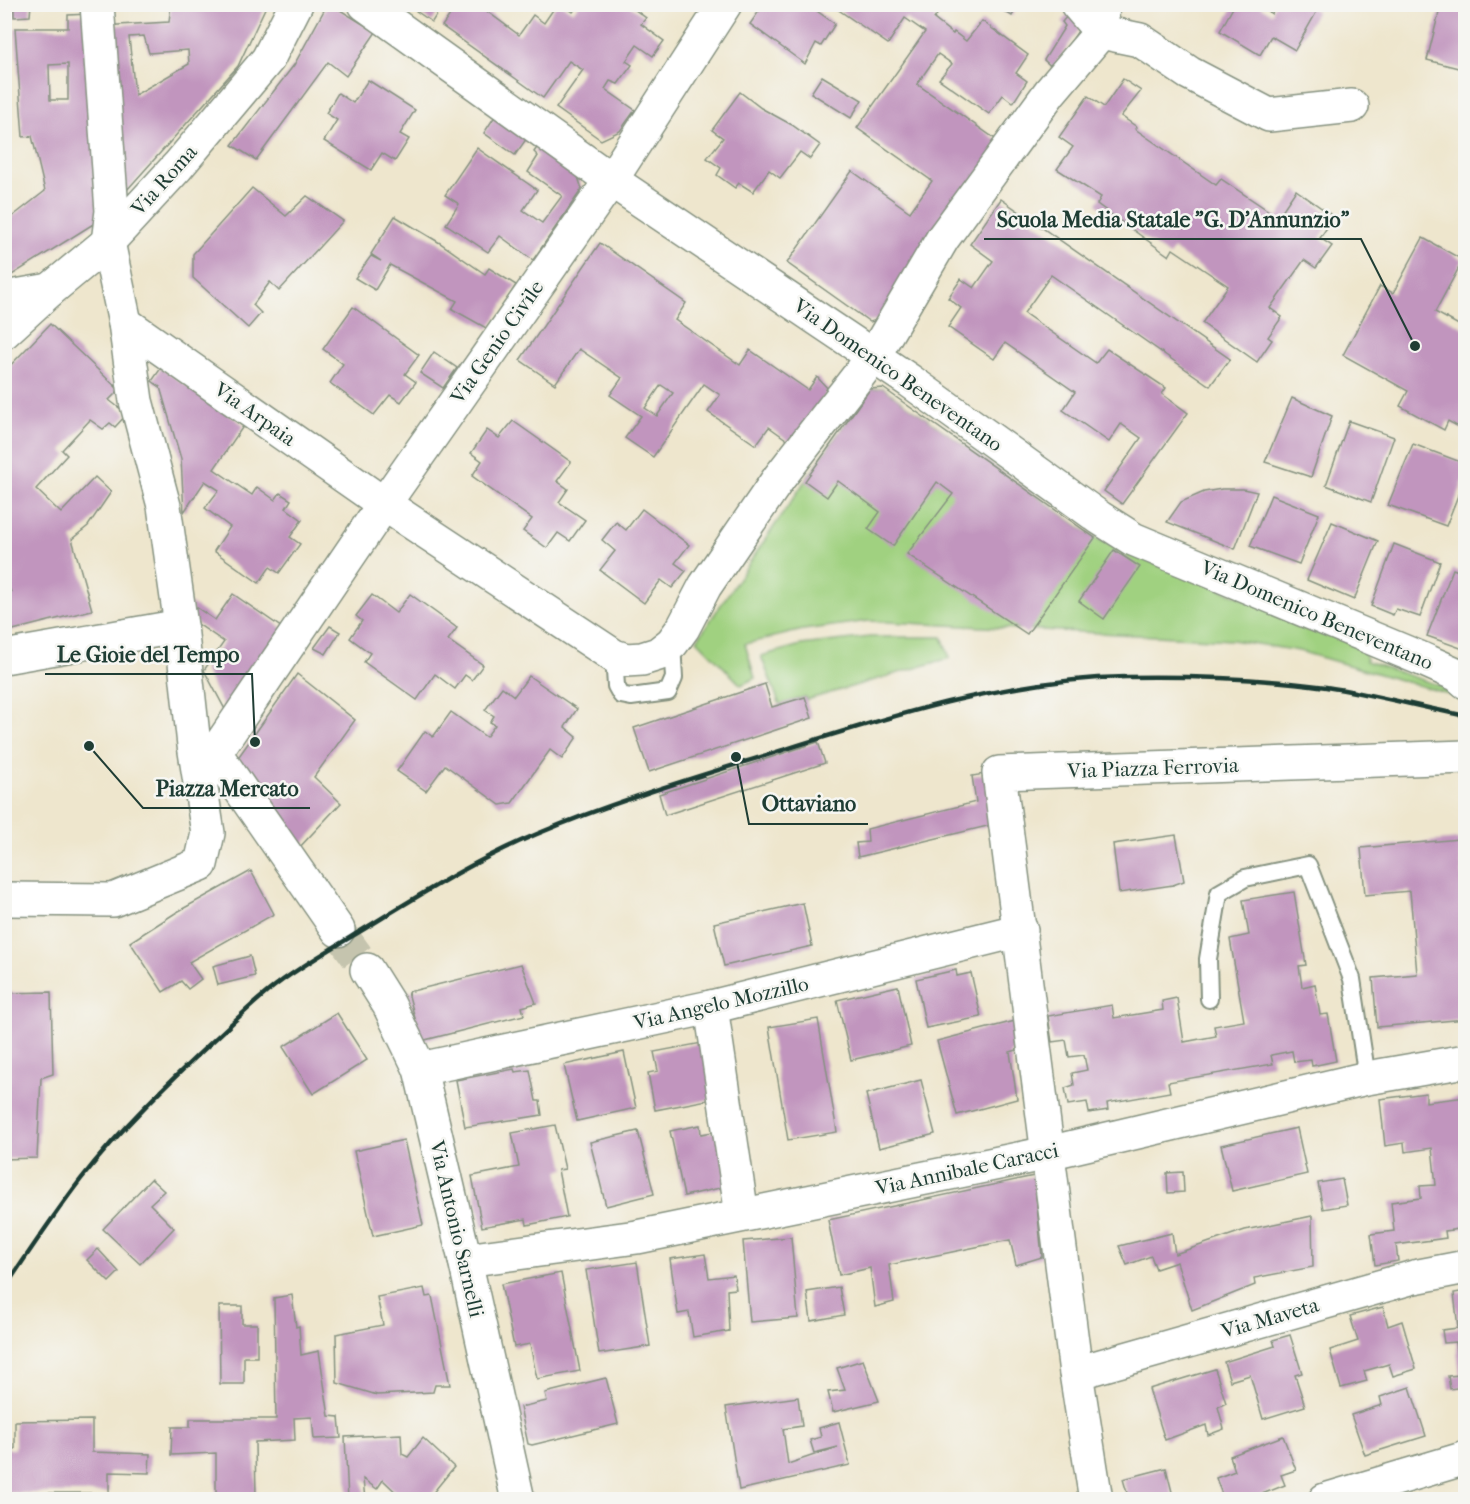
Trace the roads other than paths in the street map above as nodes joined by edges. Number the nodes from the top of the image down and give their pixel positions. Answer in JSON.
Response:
{"nodes":[{"id":1,"x":97,"y":4,"type":"edge"},
{"id":2,"x":296,"y":4,"type":"edge"},
{"id":3,"x":365,"y":4,"type":"edge"},
{"id":4,"x":725,"y":4,"type":"edge"},
{"id":5,"x":1077,"y":4,"type":"edge"},
{"id":6,"x":1102,"y":18,"type":"edge"},
{"id":7,"x":1352,"y":106,"type":"dead end"},
{"id":8,"x":611,"y":180,"type":"junction"},
{"id":9,"x":108,"y":242,"type":"junction"},
{"id":10,"x":50,"y":290,"type":"junction"},
{"id":11,"x":4,"y":298,"type":"edge"},
{"id":12,"x":125,"y":323,"type":"junction"},
{"id":13,"x":4,"y":332,"type":"edge"},
{"id":14,"x":873,"y":357,"type":"junction"},
{"id":15,"x":384,"y":504,"type":"junction"},
{"id":16,"x":181,"y":626,"type":"junction"},
{"id":17,"x":4,"y":657,"type":"edge"},
{"id":18,"x":1466,"y":682,"type":"edge"},
{"id":19,"x":204,"y":749,"type":"junction"},
{"id":20,"x":1466,"y":757,"type":"edge"},
{"id":21,"x":4,"y":899,"type":"edge"},
{"id":22,"x":338,"y":930,"type":"tunnel mouth"},
{"id":23,"x":1020,"y":930,"type":"junction"},
{"id":24,"x":367,"y":970,"type":"tunnel mouth"},
{"id":25,"x":1209,"y":999,"type":"dead end"},
{"id":26,"x":711,"y":1007,"type":"junction"},
{"id":27,"x":1466,"y":1061,"type":"edge"},
{"id":28,"x":420,"y":1069,"type":"junction"},
{"id":29,"x":1367,"y":1078,"type":"junction"},
{"id":30,"x":1048,"y":1153,"type":"junction"},
{"id":31,"x":742,"y":1215,"type":"junction"},
{"id":32,"x":465,"y":1260,"type":"junction"},
{"id":33,"x":1466,"y":1267,"type":"edge"},
{"id":34,"x":1076,"y":1373,"type":"junction"},
{"id":35,"x":1466,"y":1458,"type":"edge"},
{"id":36,"x":518,"y":1500,"type":"edge"},
{"id":37,"x":1096,"y":1500,"type":"edge"},
{"id":38,"x":1325,"y":1500,"type":"edge"}],
"edges":[{"from":1,"to":9,"type":"street"},
{"from":2,"to":9,"type":"street","name":"Via Roma"},
{"from":3,"to":8,"type":"street","name":"Via Domenico Beneventano"},
{"from":4,"to":8,"type":"street","name":"Via Genio Civile"},
{"from":5,"to":6,"type":"street"},
{"from":6,"to":7,"type":"street"},
{"from":6,"to":14,"type":"street"},
{"from":8,"to":14,"type":"street","name":"Via Domenico Beneventano"},
{"from":8,"to":15,"type":"street","name":"Via Genio Civile"},
{"from":9,"to":10,"type":"street","name":"Via Roma"},
{"from":9,"to":12,"type":"street"},
{"from":10,"to":11,"type":"street"},
{"from":10,"to":13,"type":"street","name":"Via Roma"},
{"from":12,"to":15,"type":"street","name":"Via Arpaia"},
{"from":12,"to":16,"type":"street"},
{"from":14,"to":15,"type":"street","name":"Via Arpaia"},
{"from":14,"to":18,"type":"street","name":"Via Domenico Beneventano"},
{"from":15,"to":19,"type":"street","name":"Via Genio Civile"},
{"from":16,"to":17,"type":"street"},
{"from":16,"to":19,"type":"street"},
{"from":19,"to":21,"type":"street"},
{"from":19,"to":22,"type":"street"},
{"from":20,"to":23,"type":"street","name":"Via Piazza Ferrovia"},
{"from":23,"to":26,"type":"street","name":"Via Angelo Mozzillo"},
{"from":23,"to":30,"type":"street"},
{"from":24,"to":28,"type":"street","name":"Via Antonio Sarnelli"},
{"from":25,"to":29,"type":"lane"},
{"from":26,"to":28,"type":"street","name":"Via Angelo Mozzillo"},
{"from":26,"to":31,"type":"street"},
{"from":27,"to":29,"type":"street","name":"Via Annibale Caracci"},
{"from":28,"to":32,"type":"street","name":"Via Antonio Sarnelli"},
{"from":29,"to":30,"type":"street","name":"Via Annibale Caracci"},
{"from":30,"to":31,"type":"street","name":"Via Annibale Caracci"},
{"from":30,"to":34,"type":"street"},
{"from":31,"to":32,"type":"street","name":"Via Annibale Caracci"},
{"from":32,"to":36,"type":"street","name":"Via Antonio Sarnelli"},
{"from":33,"to":34,"type":"street","name":"Via Maveta"},
{"from":34,"to":37,"type":"street"},
{"from":35,"to":38,"type":"street"}]}
